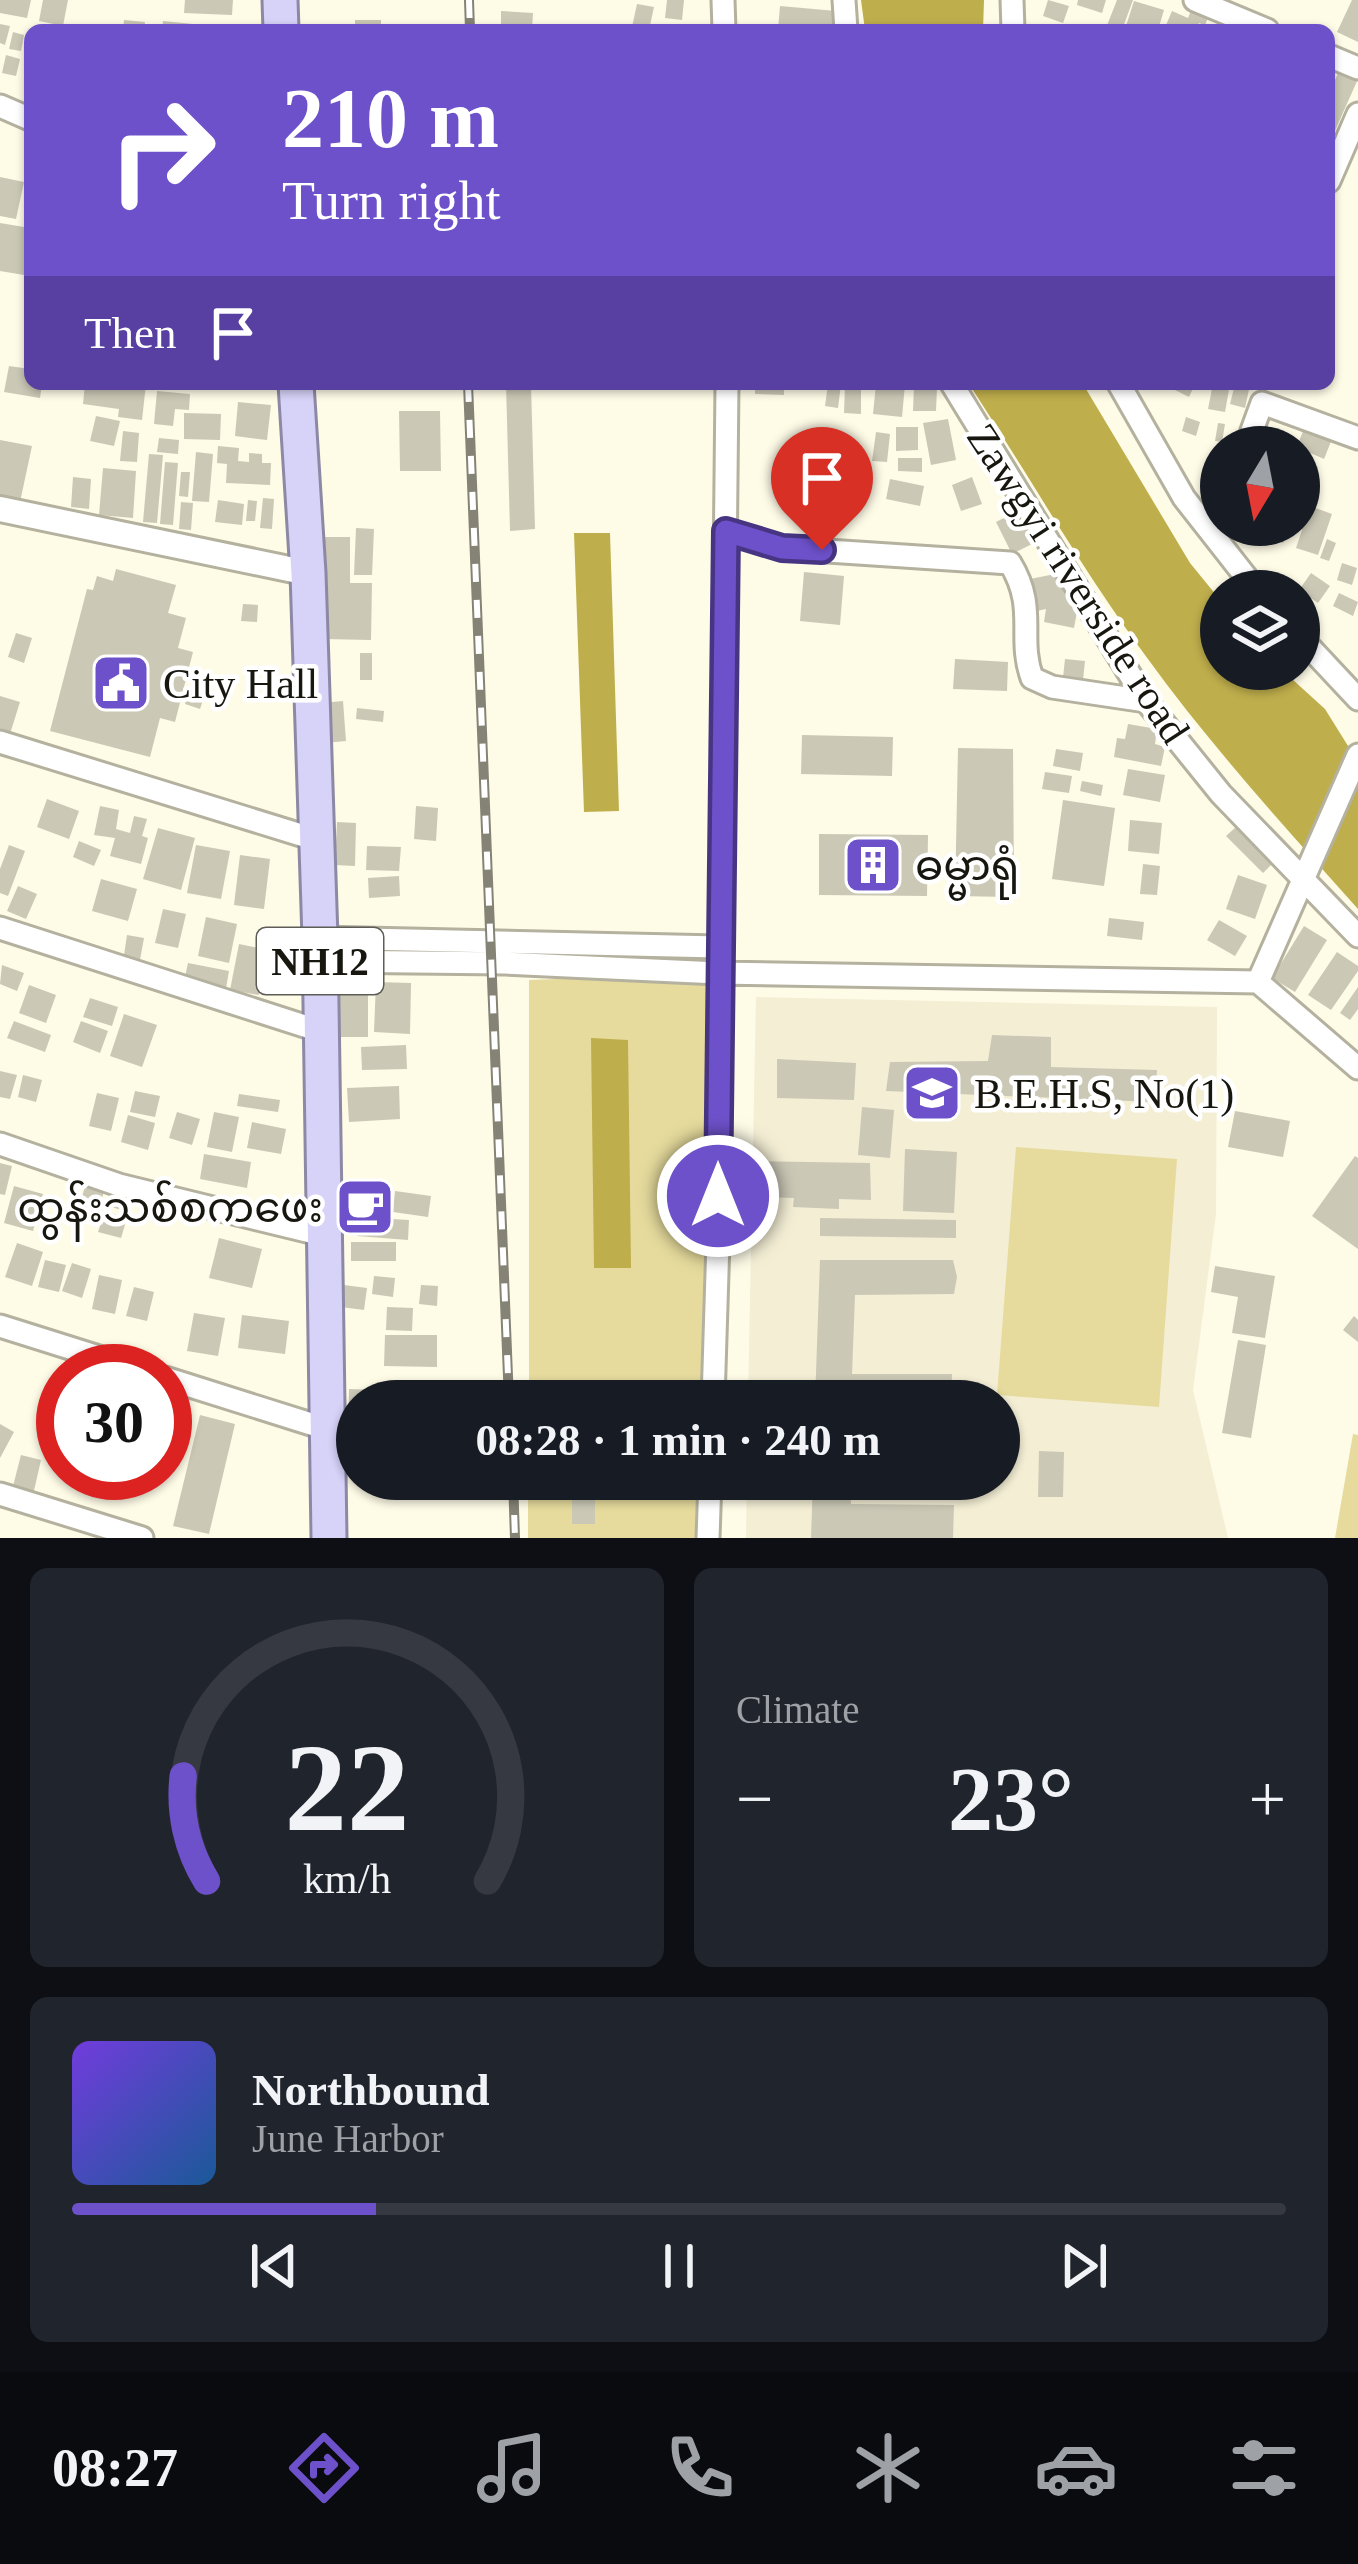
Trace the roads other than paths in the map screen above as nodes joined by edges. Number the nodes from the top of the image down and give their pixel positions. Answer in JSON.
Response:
{"nodes":[{"id":1,"x":1195,"y":0,"type":"edge"},
{"id":2,"x":1253,"y":24,"type":"edge"},
{"id":3,"x":1358,"y":114,"type":"edge"},
{"id":4,"x":1335,"y":167,"type":"edge"},
{"id":5,"x":296,"y":390,"type":"edge"},
{"id":6,"x":727,"y":390,"type":"edge"},
{"id":7,"x":956,"y":390,"type":"edge"},
{"id":8,"x":1122,"y":390,"type":"edge"},
{"id":9,"x":1260,"y":393,"type":"edge"},
{"id":10,"x":1251,"y":426,"type":"edge"},
{"id":11,"x":1358,"y":438,"type":"edge"},
{"id":12,"x":0,"y":509,"type":"edge"},
{"id":13,"x":1200,"y":512,"type":"edge"},
{"id":14,"x":726,"y":531,"type":"junction"},
{"id":15,"x":308,"y":573,"type":"junction"},
{"id":16,"x":1320,"y":658,"type":"edge"},
{"id":17,"x":1358,"y":699,"type":"edge"},
{"id":18,"x":1145,"y":701,"type":"junction"},
{"id":19,"x":0,"y":742,"type":"edge"},
{"id":20,"x":1358,"y":755,"type":"edge"},
{"id":21,"x":314,"y":839,"type":"junction"},
{"id":22,"x":1304,"y":877,"type":"junction"},
{"id":23,"x":0,"y":928,"type":"edge"},
{"id":24,"x":1358,"y":936,"type":"edge"},
{"id":25,"x":719,"y":947,"type":"junction"},
{"id":26,"x":320,"y":950,"type":"junction"},
{"id":27,"x":718,"y":973,"type":"junction"},
{"id":28,"x":1258,"y":982,"type":"junction"},
{"id":29,"x":320,"y":1031,"type":"junction"},
{"id":30,"x":1358,"y":1068,"type":"edge"},
{"id":31,"x":0,"y":1144,"type":"edge"},
{"id":32,"x":323,"y":1235,"type":"junction"},
{"id":33,"x":0,"y":1326,"type":"edge"},
{"id":34,"x":57,"y":1344,"type":"edge"},
{"id":35,"x":714,"y":1380,"type":"edge"},
{"id":36,"x":192,"y":1387,"type":"edge"},
{"id":37,"x":330,"y":1430,"type":"junction"},
{"id":38,"x":0,"y":1494,"type":"edge"},
{"id":39,"x":709,"y":1500,"type":"edge"},
{"id":40,"x":142,"y":1538,"type":"edge"},
{"id":41,"x":329,"y":1538,"type":"edge"},
{"id":42,"x":708,"y":1538,"type":"edge"}],
"edges":[{"from":1,"to":2,"type":"street"},
{"from":3,"to":4,"type":"street"},
{"from":5,"to":15,"type":"highway","number":"NH12"},
{"from":6,"to":14,"type":"street"},
{"from":7,"to":18,"type":"street","name":"Zawgyi riverside road"},
{"from":8,"to":13,"type":"street"},
{"from":9,"to":10,"type":"street"},
{"from":9,"to":11,"type":"street"},
{"from":12,"to":15,"type":"street"},
{"from":14,"to":18,"type":"street"},
{"from":14,"to":25,"type":"street"},
{"from":15,"to":21,"type":"highway","number":"NH12"},
{"from":16,"to":17,"type":"street"},
{"from":18,"to":22,"type":"street","name":"Zawgyi riverside road"},
{"from":19,"to":21,"type":"street"},
{"from":20,"to":22,"type":"street"},
{"from":21,"to":26,"type":"highway","number":"NH12"},
{"from":22,"to":24,"type":"street","name":"Zawgyi riverside road"},
{"from":22,"to":28,"type":"street"},
{"from":23,"to":29,"type":"street"},
{"from":25,"to":26,"type":"street"},
{"from":25,"to":27,"type":"street"},
{"from":26,"to":27,"type":"street"},
{"from":26,"to":29,"type":"highway","number":"NH12"},
{"from":27,"to":28,"type":"street"},
{"from":27,"to":35,"type":"street"},
{"from":28,"to":30,"type":"street"},
{"from":29,"to":32,"type":"highway","number":"NH12"},
{"from":31,"to":32,"type":"street"},
{"from":32,"to":37,"type":"highway","number":"NH12"},
{"from":33,"to":34,"type":"street"},
{"from":36,"to":37,"type":"street"},
{"from":37,"to":41,"type":"highway","number":"NH12"},
{"from":38,"to":40,"type":"street"},
{"from":39,"to":42,"type":"street"}]}
